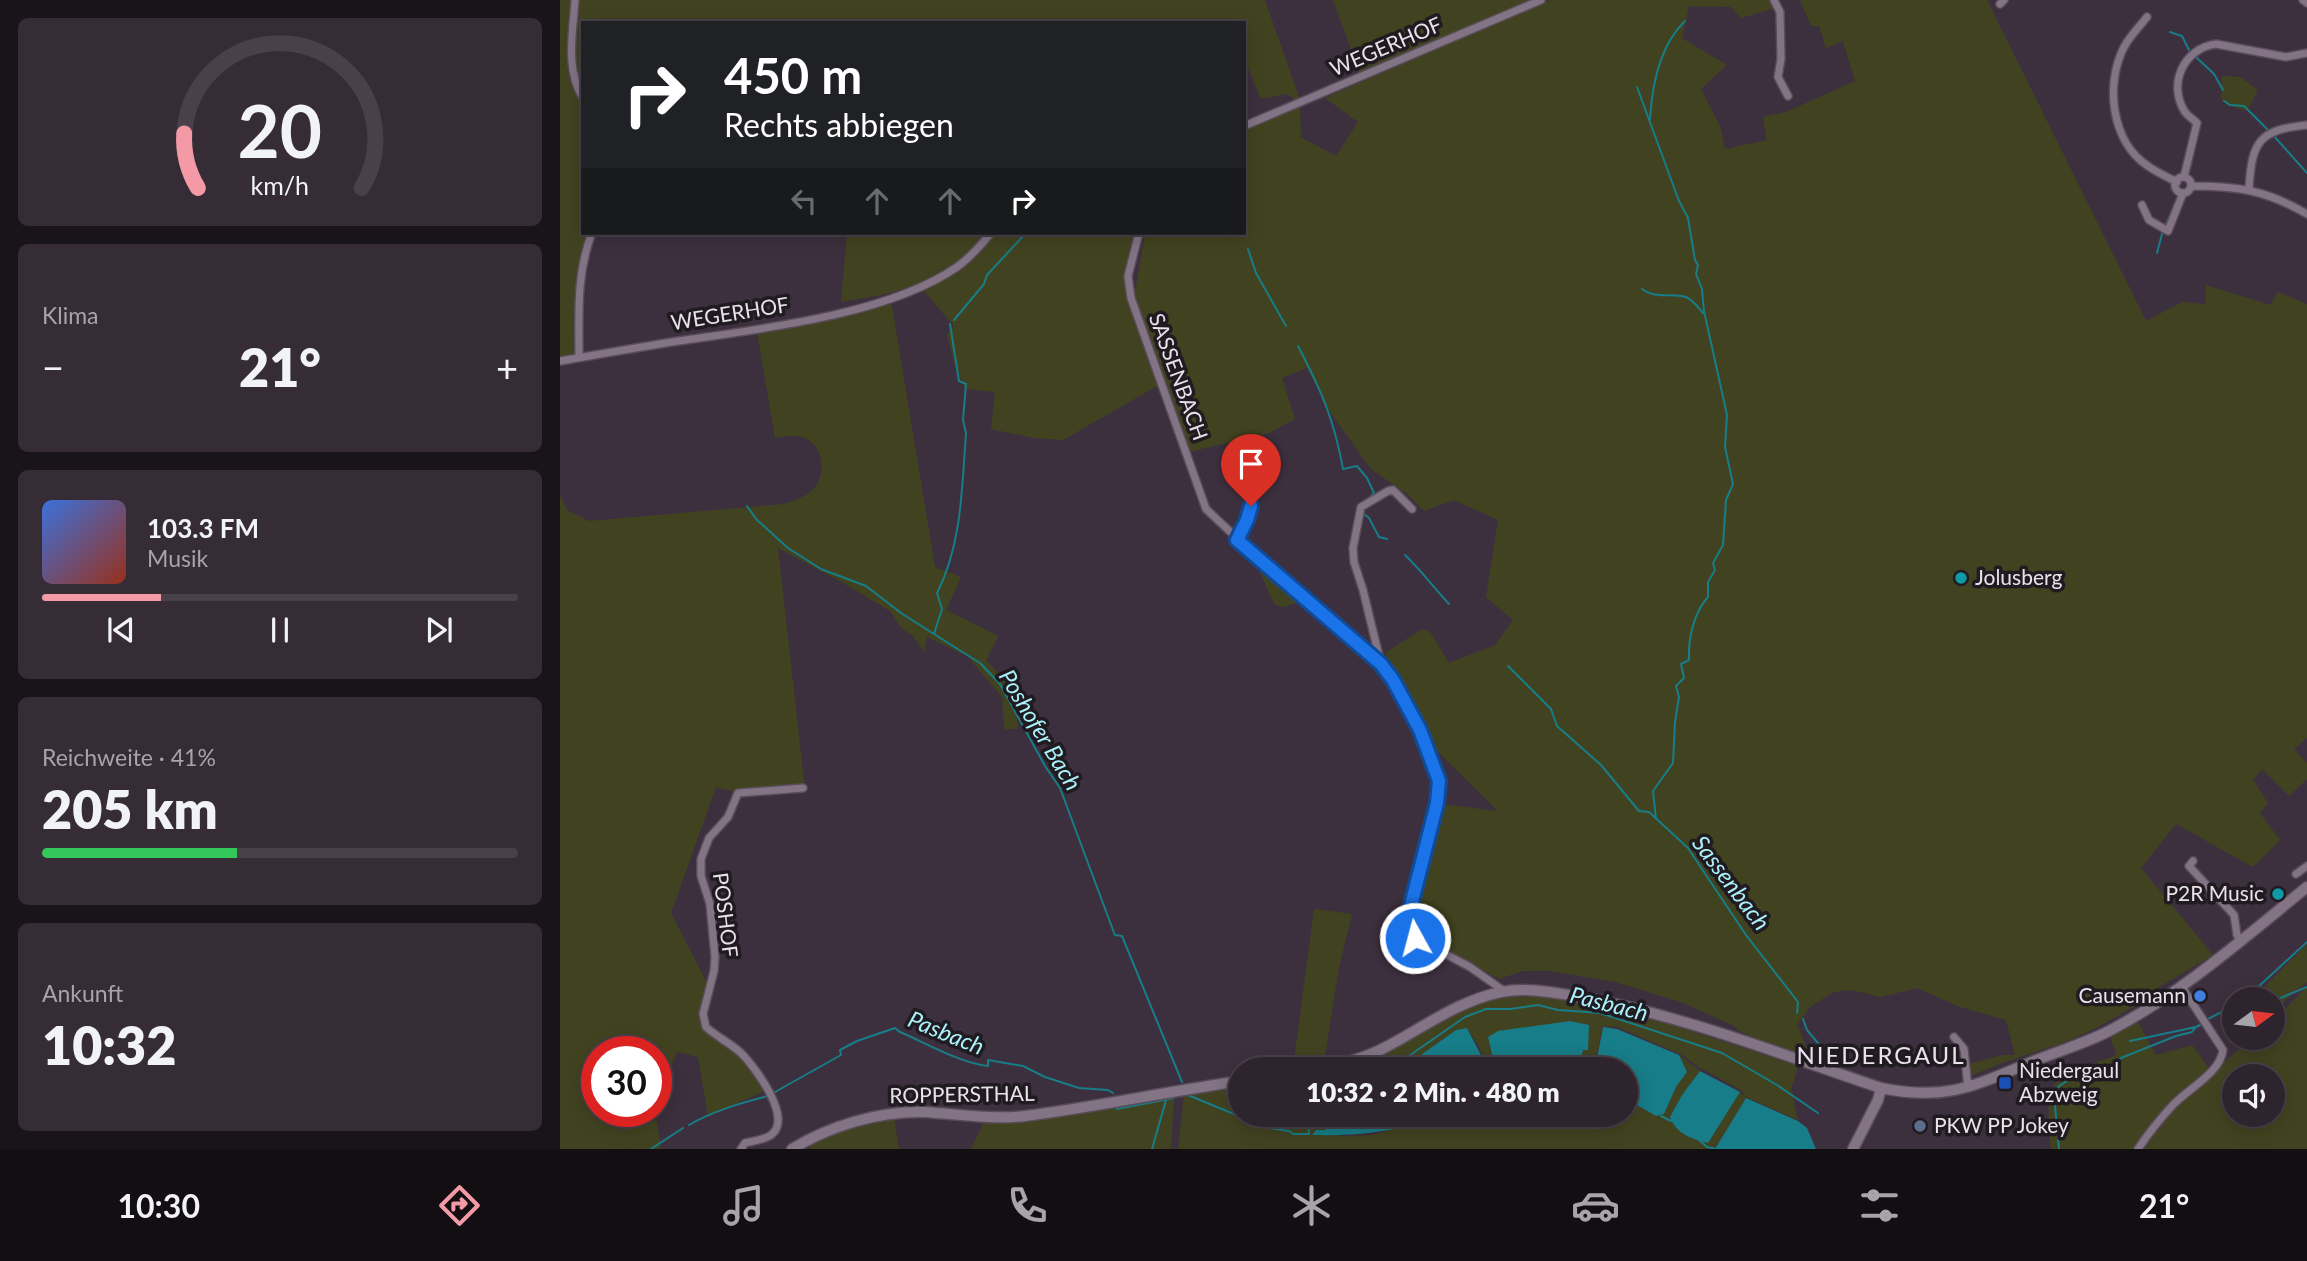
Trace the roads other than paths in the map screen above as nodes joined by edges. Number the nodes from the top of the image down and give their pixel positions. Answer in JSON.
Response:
{"nodes":[{"id":1,"x":575,"y":0,"type":"edge"},
{"id":2,"x":1541,"y":0,"type":"edge"},
{"id":3,"x":1774,"y":0,"type":"edge"},
{"id":4,"x":2147,"y":17,"type":"dead end"},
{"id":5,"x":2307,"y":53,"type":"edge"},
{"id":6,"x":581,"y":93,"type":"edge"},
{"id":7,"x":1788,"y":96,"type":"dead end"},
{"id":8,"x":2307,"y":125,"type":"edge"},
{"id":9,"x":1246,"y":126,"type":"edge"},
{"id":10,"x":2180,"y":180,"type":"junction"},
{"id":11,"x":2191,"y":186,"type":"junction"},
{"id":12,"x":2249,"y":188,"type":"junction"},
{"id":13,"x":2183,"y":193,"type":"junction"},
{"id":14,"x":2142,"y":205,"type":"dead end"},
{"id":15,"x":2307,"y":214,"type":"edge"},
{"id":16,"x":591,"y":235,"type":"edge"},
{"id":17,"x":988,"y":235,"type":"edge"},
{"id":18,"x":1138,"y":235,"type":"edge"},
{"id":19,"x":579,"y":358,"type":"junction"},
{"id":20,"x":560,"y":361,"type":"edge"},
{"id":21,"x":1251,"y":506,"type":"dead end"},
{"id":22,"x":1412,"y":509,"type":"dead end"},
{"id":23,"x":1237,"y":540,"type":"junction"},
{"id":24,"x":1381,"y":664,"type":"junction"},
{"id":25,"x":803,"y":788,"type":"dead end"},
{"id":26,"x":2193,"y":861,"type":"dead end"},
{"id":27,"x":2307,"y":866,"type":"edge"},
{"id":28,"x":2297,"y":874,"type":"dead end"},
{"id":29,"x":2307,"y":887,"type":"edge"},
{"id":30,"x":2242,"y":941,"type":"junction"},
{"id":31,"x":2181,"y":986,"type":"junction"},
{"id":32,"x":1504,"y":991,"type":"junction"},
{"id":33,"x":1954,"y":1037,"type":"dead end"},
{"id":34,"x":1361,"y":1057,"type":"edge"},
{"id":35,"x":1228,"y":1082,"type":"edge"},
{"id":36,"x":1881,"y":1088,"type":"junction"},
{"id":37,"x":1968,"y":1088,"type":"junction"},
{"id":38,"x":741,"y":1149,"type":"edge"},
{"id":39,"x":792,"y":1149,"type":"edge"},
{"id":40,"x":1853,"y":1149,"type":"edge"},
{"id":41,"x":2138,"y":1149,"type":"edge"}],
"edges":[{"from":1,"to":6,"type":"street"},
{"from":2,"to":9,"type":"street","name":"WEGERHOF"},
{"from":3,"to":7,"type":"street"},
{"from":4,"to":10,"type":"street"},
{"from":5,"to":10,"type":"street"},
{"from":8,"to":12,"type":"street"},
{"from":10,"to":11,"type":"street"},
{"from":10,"to":13,"type":"street"},
{"from":11,"to":12,"type":"street"},
{"from":11,"to":13,"type":"street"},
{"from":12,"to":15,"type":"street"},
{"from":13,"to":14,"type":"street"},
{"from":16,"to":19,"type":"street"},
{"from":17,"to":19,"type":"street","name":"WEGERHOF"},
{"from":18,"to":23,"type":"street","name":"SASSENBACH"},
{"from":19,"to":20,"type":"street","name":"WEGERHOF"},
{"from":21,"to":23,"type":"street"},
{"from":22,"to":24,"type":"street","name":"SASSENBACH"},
{"from":23,"to":24,"type":"street","name":"SASSENBACH"},
{"from":24,"to":32,"type":"street","name":"SASSENBACH"},
{"from":25,"to":38,"type":"street","name":"POSHOF"},
{"from":26,"to":30,"type":"street"},
{"from":27,"to":28,"type":"street"},
{"from":29,"to":30,"type":"main road"},
{"from":30,"to":31,"type":"main road"},
{"from":31,"to":37,"type":"main road"},
{"from":31,"to":41,"type":"street"},
{"from":32,"to":34,"type":"main road"},
{"from":32,"to":36,"type":"main road"},
{"from":33,"to":37,"type":"street"},
{"from":35,"to":39,"type":"main road","name":"ROPPERSTHAL"},
{"from":36,"to":37,"type":"main road"},
{"from":36,"to":40,"type":"main road"}]}
